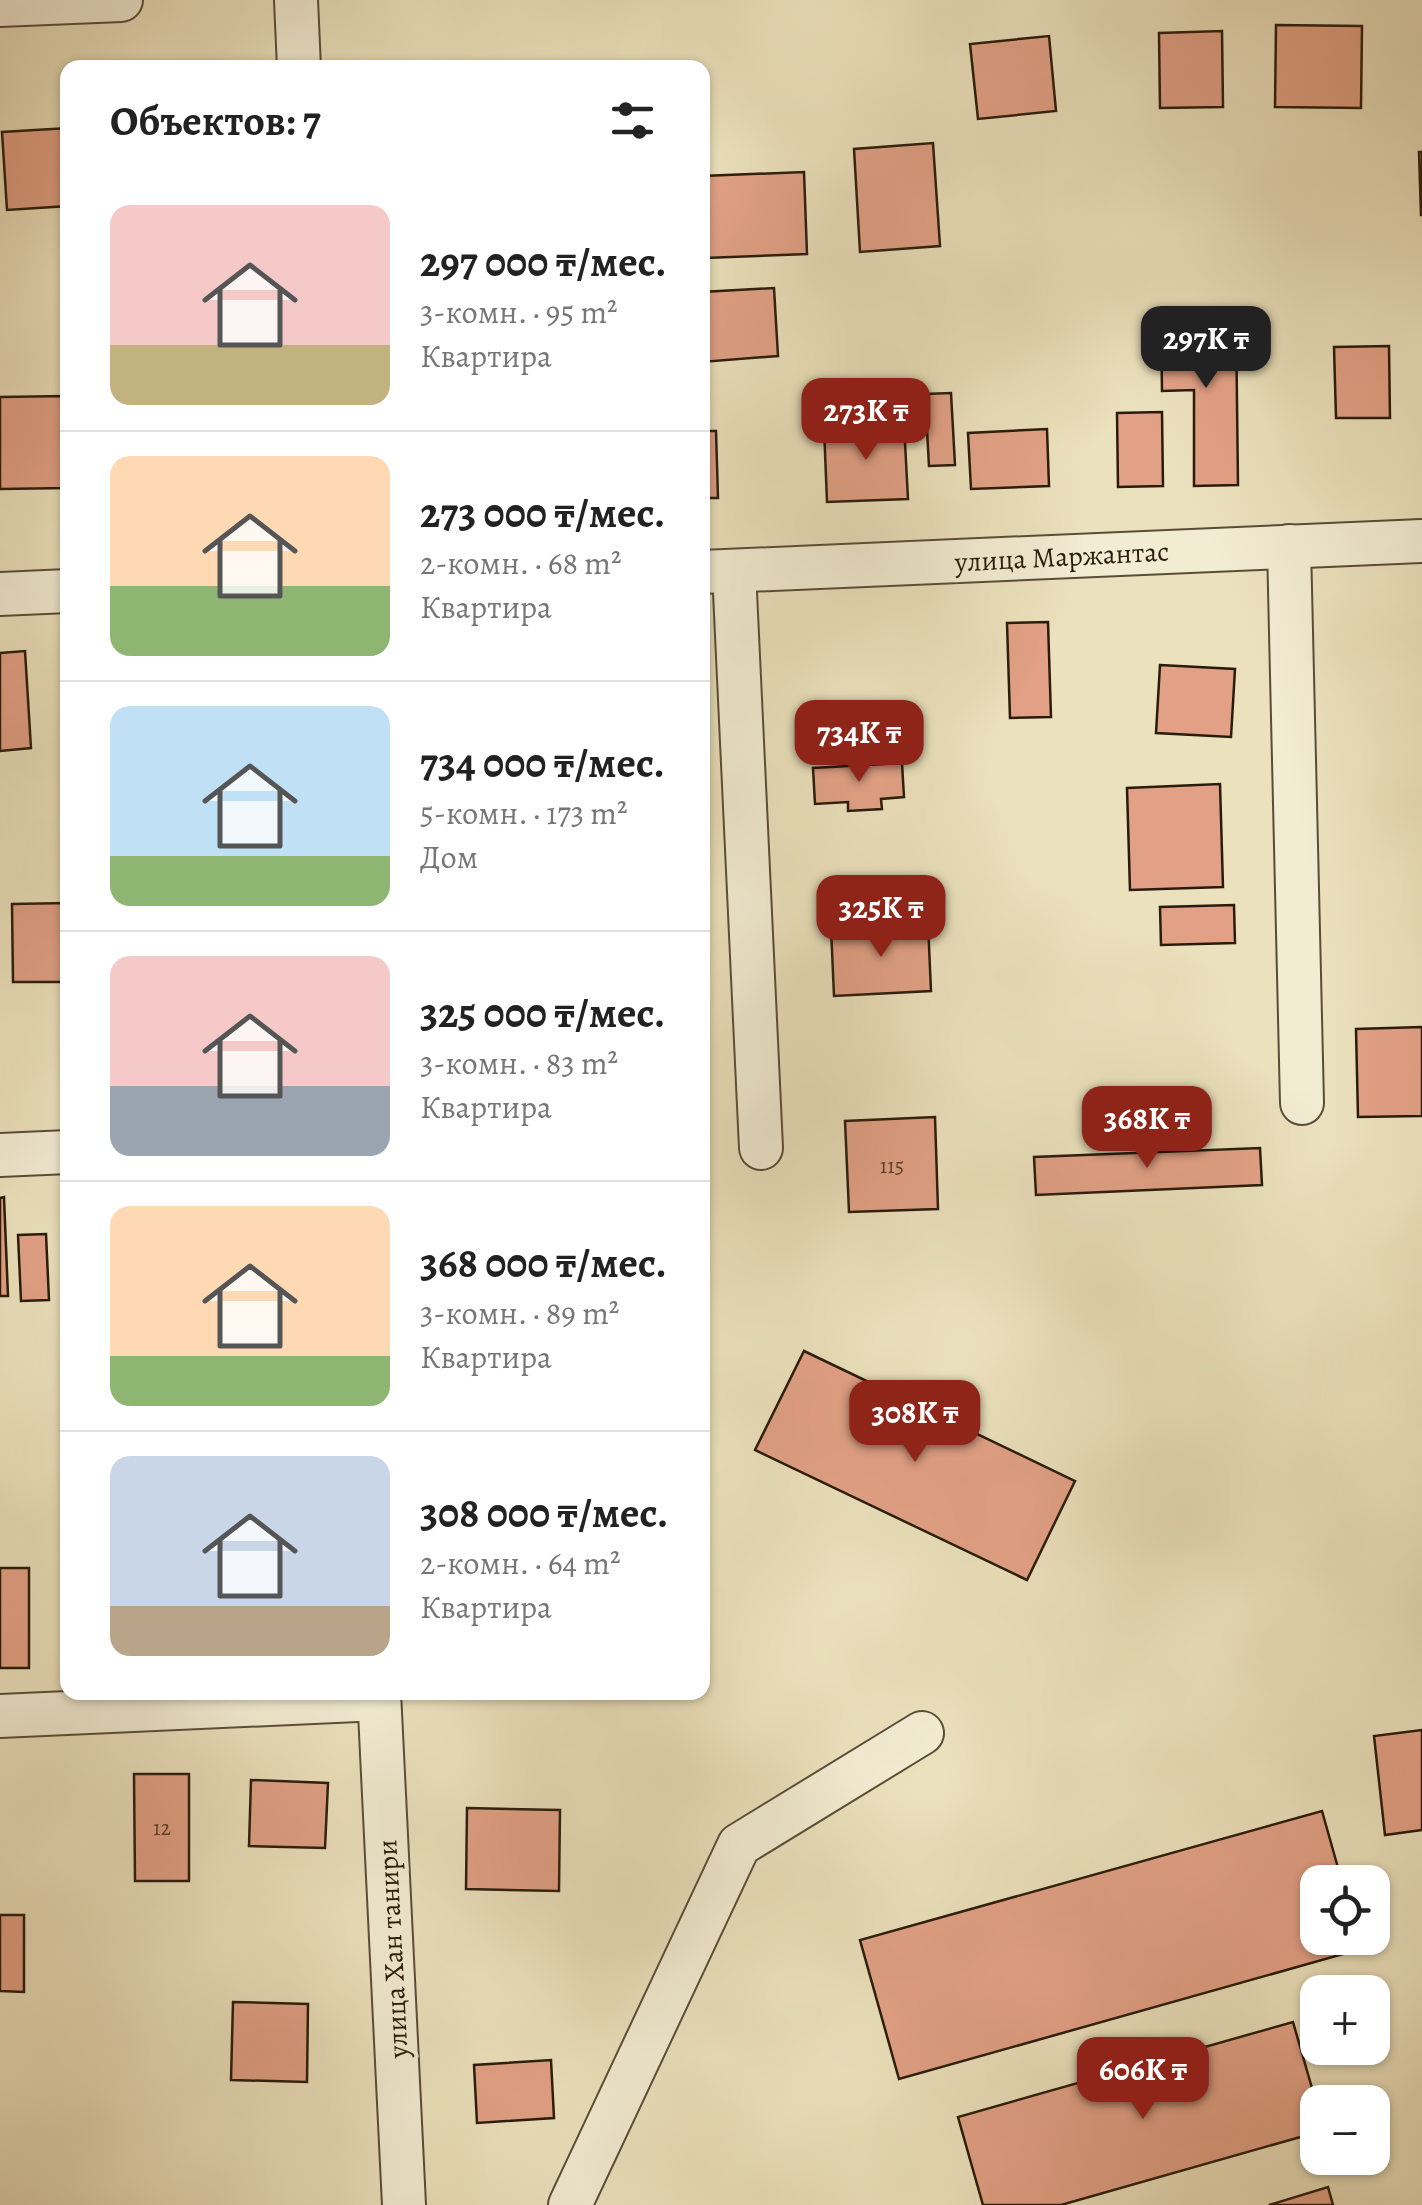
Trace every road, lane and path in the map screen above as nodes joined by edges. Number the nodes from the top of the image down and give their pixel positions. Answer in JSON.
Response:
{"nodes":[{"id":1,"x":121,"y":0,"type":"edge"},
{"id":2,"x":296,"y":0,"type":"edge"},
{"id":3,"x":0,"y":4,"type":"edge"},
{"id":4,"x":299,"y":60,"type":"edge"},
{"id":5,"x":1422,"y":541,"type":"edge"},
{"id":6,"x":1289,"y":546,"type":"junction"},
{"id":7,"x":718,"y":572,"type":"edge"},
{"id":8,"x":60,"y":592,"type":"edge"},
{"id":9,"x":0,"y":594,"type":"edge"},
{"id":10,"x":1302,"y":1103,"type":"dead end"},
{"id":11,"x":761,"y":1148,"type":"dead end"},
{"id":12,"x":60,"y":1152,"type":"edge"},
{"id":13,"x":0,"y":1155,"type":"edge"},
{"id":14,"x":303,"y":1700,"type":"edge"},
{"id":15,"x":379,"y":1700,"type":"edge"},
{"id":16,"x":0,"y":1716,"type":"edge"},
{"id":17,"x":922,"y":1733,"type":"dead end"},
{"id":18,"x":404,"y":2205,"type":"edge"},
{"id":19,"x":570,"y":2205,"type":"edge"}],
"edges":[{"from":1,"to":3,"type":"street"},
{"from":2,"to":4,"type":"street"},
{"from":5,"to":6,"type":"street","name":"улица Маржантас"},
{"from":6,"to":7,"type":"street","name":"улица Маржантас"},
{"from":6,"to":10,"type":"street"},
{"from":7,"to":11,"type":"street"},
{"from":8,"to":9,"type":"street"},
{"from":12,"to":13,"type":"street"},
{"from":14,"to":16,"type":"street"},
{"from":15,"to":18,"type":"street","name":"улица Хан танири"},
{"from":17,"to":19,"type":"street"}]}
